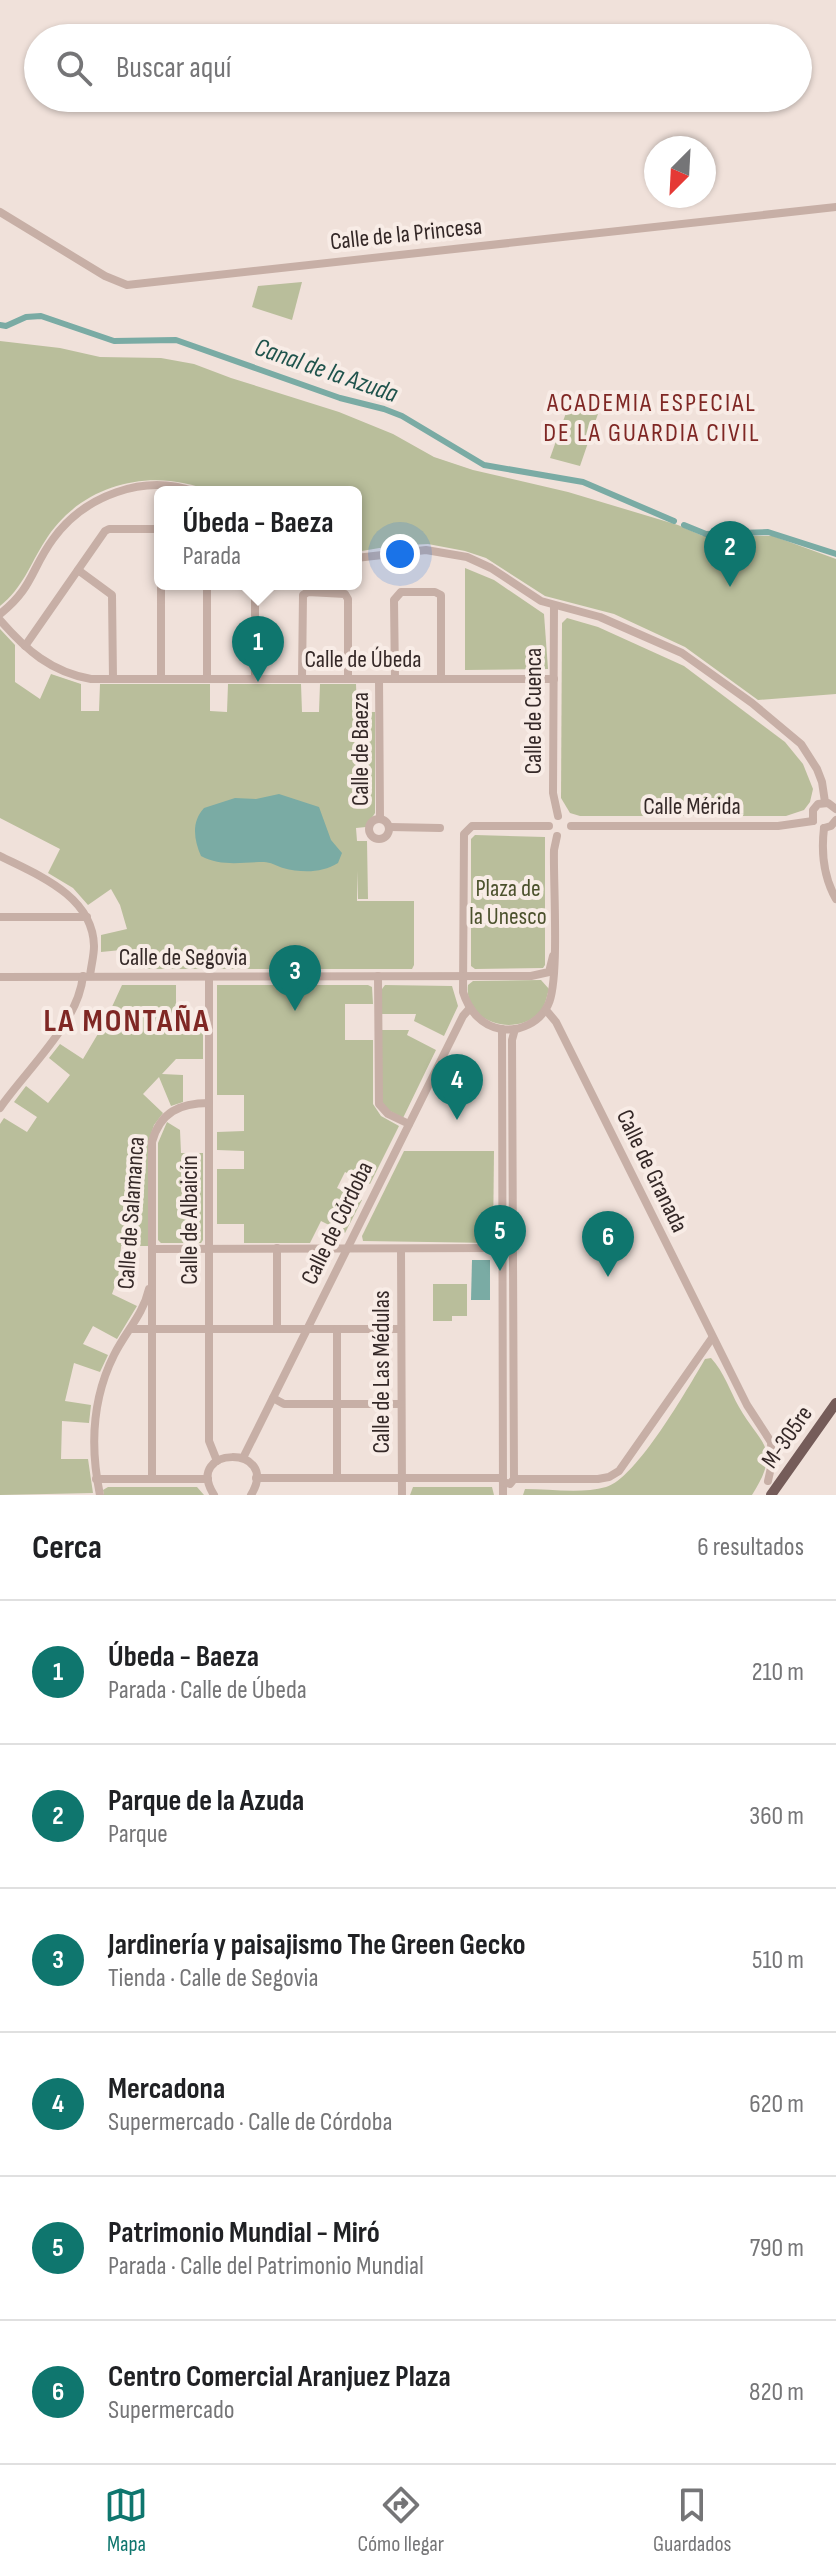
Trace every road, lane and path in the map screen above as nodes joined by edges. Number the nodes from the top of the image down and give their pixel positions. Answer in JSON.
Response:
{"nodes":[{"id":1,"x":836,"y":207,"type":"edge"},
{"id":2,"x":0,"y":212,"type":"edge"},
{"id":3,"x":154,"y":486,"type":"edge"},
{"id":4,"x":154,"y":529,"type":"edge"},
{"id":5,"x":362,"y":557,"type":"edge"},
{"id":6,"x":78,"y":570,"type":"junction"},
{"id":7,"x":161,"y":590,"type":"edge"},
{"id":8,"x":207,"y":590,"type":"edge"},
{"id":9,"x":255,"y":590,"type":"edge"},
{"id":10,"x":554,"y":606,"type":"junction"},
{"id":11,"x":0,"y":617,"type":"edge"},
{"id":12,"x":25,"y":646,"type":"junction"},
{"id":13,"x":113,"y":679,"type":"junction"},
{"id":14,"x":161,"y":679,"type":"junction"},
{"id":15,"x":207,"y":679,"type":"junction"},
{"id":16,"x":255,"y":679,"type":"junction"},
{"id":17,"x":302,"y":679,"type":"junction"},
{"id":18,"x":348,"y":679,"type":"junction"},
{"id":19,"x":379,"y":679,"type":"junction"},
{"id":20,"x":395,"y":679,"type":"junction"},
{"id":21,"x":441,"y":679,"type":"junction"},
{"id":22,"x":554,"y":679,"type":"junction"},
{"id":23,"x":825,"y":802,"type":"junction"},
{"id":24,"x":836,"y":809,"type":"edge"},
{"id":25,"x":558,"y":816,"type":"junction"},
{"id":26,"x":380,"y":818,"type":"junction"},
{"id":27,"x":836,"y":820,"type":"edge"},
{"id":28,"x":813,"y":821,"type":"junction"},
{"id":29,"x":549,"y":826,"type":"junction"},
{"id":30,"x":571,"y":826,"type":"junction"},
{"id":31,"x":390,"y":827,"type":"junction"},
{"id":32,"x":440,"y":828,"type":"dead end"},
{"id":33,"x":824,"y":828,"type":"junction"},
{"id":34,"x":557,"y":836,"type":"junction"},
{"id":35,"x":0,"y":856,"type":"edge"},
{"id":36,"x":836,"y":899,"type":"edge"},
{"id":37,"x":0,"y":917,"type":"edge"},
{"id":38,"x":87,"y":917,"type":"junction"},
{"id":39,"x":553,"y":956,"type":"junction"},
{"id":40,"x":86,"y":976,"type":"junction"},
{"id":41,"x":378,"y":976,"type":"junction"},
{"id":42,"x":463,"y":976,"type":"junction"},
{"id":43,"x":487,"y":976,"type":"junction"},
{"id":44,"x":531,"y":976,"type":"junction"},
{"id":45,"x":0,"y":977,"type":"edge"},
{"id":46,"x":209,"y":977,"type":"junction"},
{"id":47,"x":463,"y":989,"type":"junction"},
{"id":48,"x":551,"y":997,"type":"junction"},
{"id":49,"x":470,"y":1008,"type":"junction"},
{"id":50,"x":546,"y":1010,"type":"junction"},
{"id":51,"x":502,"y":1029,"type":"junction"},
{"id":52,"x":515,"y":1029,"type":"junction"},
{"id":53,"x":209,"y":1103,"type":"junction"},
{"id":54,"x":1,"y":1106,"type":"edge"},
{"id":55,"x":409,"y":1124,"type":"junction"},
{"id":56,"x":209,"y":1248,"type":"junction"},
{"id":57,"x":277,"y":1248,"type":"junction"},
{"id":58,"x":503,"y":1248,"type":"junction"},
{"id":59,"x":152,"y":1249,"type":"junction"},
{"id":60,"x":346,"y":1249,"type":"junction"},
{"id":61,"x":401,"y":1249,"type":"junction"},
{"id":62,"x":132,"y":1329,"type":"junction"},
{"id":63,"x":152,"y":1329,"type":"junction"},
{"id":64,"x":209,"y":1329,"type":"junction"},
{"id":65,"x":277,"y":1329,"type":"junction"},
{"id":66,"x":307,"y":1329,"type":"junction"},
{"id":67,"x":337,"y":1329,"type":"junction"},
{"id":68,"x":401,"y":1329,"type":"junction"},
{"id":69,"x":712,"y":1338,"type":"junction"},
{"id":70,"x":273,"y":1398,"type":"junction"},
{"id":71,"x":836,"y":1403,"type":"edge"},
{"id":72,"x":337,"y":1404,"type":"junction"},
{"id":73,"x":401,"y":1404,"type":"junction"},
{"id":74,"x":243,"y":1458,"type":"junction"},
{"id":75,"x":217,"y":1461,"type":"junction"},
{"id":76,"x":152,"y":1478,"type":"junction"},
{"id":77,"x":256,"y":1478,"type":"junction"},
{"id":78,"x":337,"y":1478,"type":"junction"},
{"id":79,"x":402,"y":1478,"type":"junction"},
{"id":80,"x":508,"y":1478,"type":"junction"},
{"id":81,"x":96,"y":1479,"type":"junction"},
{"id":82,"x":208,"y":1479,"type":"junction"},
{"id":83,"x":768,"y":1481,"type":"dead end"},
{"id":84,"x":100,"y":1495,"type":"edge"},
{"id":85,"x":214,"y":1495,"type":"edge"},
{"id":86,"x":251,"y":1495,"type":"edge"},
{"id":87,"x":402,"y":1495,"type":"edge"},
{"id":88,"x":503,"y":1495,"type":"edge"},
{"id":89,"x":512,"y":1495,"type":"edge"},
{"id":90,"x":771,"y":1495,"type":"edge"}],
"edges":[{"from":1,"to":2,"type":"street","name":"Calle de la Princesa"},
{"from":3,"to":11,"type":"street"},
{"from":4,"to":6,"type":"street"},
{"from":5,"to":10,"type":"street"},
{"from":6,"to":12,"type":"street"},
{"from":6,"to":13,"type":"street"},
{"from":7,"to":14,"type":"street"},
{"from":8,"to":15,"type":"street"},
{"from":9,"to":16,"type":"street"},
{"from":10,"to":22,"type":"street","name":"Calle de Cuenca"},
{"from":10,"to":23,"type":"street"},
{"from":11,"to":12,"type":"street","name":"Calle de Úbeda"},
{"from":12,"to":13,"type":"street","name":"Calle de Úbeda"},
{"from":13,"to":14,"type":"street","name":"Calle de Úbeda"},
{"from":14,"to":15,"type":"street","name":"Calle de Úbeda"},
{"from":15,"to":16,"type":"street","name":"Calle de Úbeda"},
{"from":16,"to":17,"type":"street","name":"Calle de Úbeda"},
{"from":17,"to":18,"type":"street","name":"Calle de Úbeda"},
{"from":17,"to":18,"type":"street"},
{"from":18,"to":19,"type":"street","name":"Calle de Úbeda"},
{"from":19,"to":20,"type":"street","name":"Calle de Úbeda"},
{"from":19,"to":26,"type":"street","name":"Calle de Baeza"},
{"from":20,"to":21,"type":"street","name":"Calle de Úbeda"},
{"from":20,"to":21,"type":"street"},
{"from":21,"to":22,"type":"street","name":"Calle de Úbeda"},
{"from":22,"to":25,"type":"street","name":"Calle de Cuenca"},
{"from":23,"to":24,"type":"street"},
{"from":23,"to":28,"type":"street"},
{"from":25,"to":29,"type":"street"},
{"from":25,"to":30,"type":"street"},
{"from":26,"to":31,"type":"street","name":"Calle de Baeza"},
{"from":26,"to":31,"type":"street","name":"Calle de Baeza"},
{"from":27,"to":33,"type":"street"},
{"from":28,"to":30,"type":"street","name":"Calle Mérida"},
{"from":28,"to":33,"type":"street"},
{"from":29,"to":34,"type":"street"},
{"from":29,"to":42,"type":"street"},
{"from":30,"to":34,"type":"street"},
{"from":31,"to":32,"type":"street","name":"Calle de Baeza"},
{"from":33,"to":36,"type":"street"},
{"from":34,"to":39,"type":"street"},
{"from":35,"to":38,"type":"street"},
{"from":37,"to":38,"type":"street"},
{"from":38,"to":40,"type":"street"},
{"from":39,"to":44,"type":"street"},
{"from":39,"to":48,"type":"street"},
{"from":40,"to":45,"type":"street","name":"Calle de Segovia"},
{"from":40,"to":46,"type":"street","name":"Calle de Segovia"},
{"from":40,"to":54,"type":"street"},
{"from":41,"to":42,"type":"street","name":"Calle de Segovia"},
{"from":41,"to":46,"type":"street","name":"Calle de Segovia"},
{"from":41,"to":55,"type":"street"},
{"from":42,"to":43,"type":"street"},
{"from":42,"to":47,"type":"street"},
{"from":43,"to":44,"type":"street"},
{"from":43,"to":47,"type":"street"},
{"from":44,"to":48,"type":"street"},
{"from":46,"to":53,"type":"street","name":"Calle de Albaicín"},
{"from":47,"to":49,"type":"street"},
{"from":48,"to":50,"type":"street"},
{"from":49,"to":51,"type":"street"},
{"from":49,"to":55,"type":"street","name":"Calle de Córdoba"},
{"from":50,"to":52,"type":"street"},
{"from":50,"to":69,"type":"street","name":"Calle de Granada"},
{"from":51,"to":52,"type":"street"},
{"from":51,"to":58,"type":"street"},
{"from":52,"to":80,"type":"street"},
{"from":53,"to":56,"type":"street","name":"Calle de Albaicín"},
{"from":53,"to":59,"type":"street","name":"Calle de Salamanca"},
{"from":55,"to":60,"type":"street","name":"Calle de Córdoba"},
{"from":56,"to":57,"type":"street"},
{"from":56,"to":59,"type":"street"},
{"from":56,"to":64,"type":"street","name":"Calle de Albaicín"},
{"from":57,"to":60,"type":"street"},
{"from":57,"to":65,"type":"street"},
{"from":58,"to":61,"type":"street"},
{"from":58,"to":80,"type":"street"},
{"from":59,"to":62,"type":"street","name":"Calle de Salamanca"},
{"from":59,"to":63,"type":"street"},
{"from":60,"to":61,"type":"street"},
{"from":60,"to":66,"type":"street","name":"Calle de Córdoba"},
{"from":61,"to":68,"type":"street","name":"Calle de Las Médulas"},
{"from":62,"to":63,"type":"street"},
{"from":62,"to":81,"type":"street","name":"Calle de Salamanca"},
{"from":63,"to":64,"type":"street"},
{"from":63,"to":76,"type":"street"},
{"from":64,"to":65,"type":"street"},
{"from":64,"to":75,"type":"street","name":"Calle de Albaicín"},
{"from":65,"to":66,"type":"street"},
{"from":66,"to":67,"type":"street"},
{"from":66,"to":70,"type":"street","name":"Calle de Córdoba"},
{"from":67,"to":68,"type":"street"},
{"from":67,"to":72,"type":"street"},
{"from":68,"to":73,"type":"street","name":"Calle de Las Médulas"},
{"from":69,"to":80,"type":"street"},
{"from":69,"to":83,"type":"street"},
{"from":70,"to":72,"type":"street"},
{"from":70,"to":74,"type":"street","name":"Calle de Córdoba"},
{"from":71,"to":90,"type":"main road","name":"M-305re"},
{"from":72,"to":73,"type":"street"},
{"from":72,"to":78,"type":"street"},
{"from":73,"to":79,"type":"street","name":"Calle de Las Médulas"},
{"from":74,"to":75,"type":"street"},
{"from":74,"to":77,"type":"street"},
{"from":75,"to":82,"type":"street"},
{"from":76,"to":81,"type":"street"},
{"from":76,"to":82,"type":"street"},
{"from":77,"to":78,"type":"street"},
{"from":77,"to":86,"type":"street"},
{"from":78,"to":79,"type":"street"},
{"from":79,"to":80,"type":"street"},
{"from":79,"to":87,"type":"street","name":"Calle de Las Médulas"},
{"from":80,"to":88,"type":"street"},
{"from":80,"to":89,"type":"street"},
{"from":81,"to":84,"type":"street","name":"Calle de Salamanca"},
{"from":82,"to":85,"type":"street"}]}
